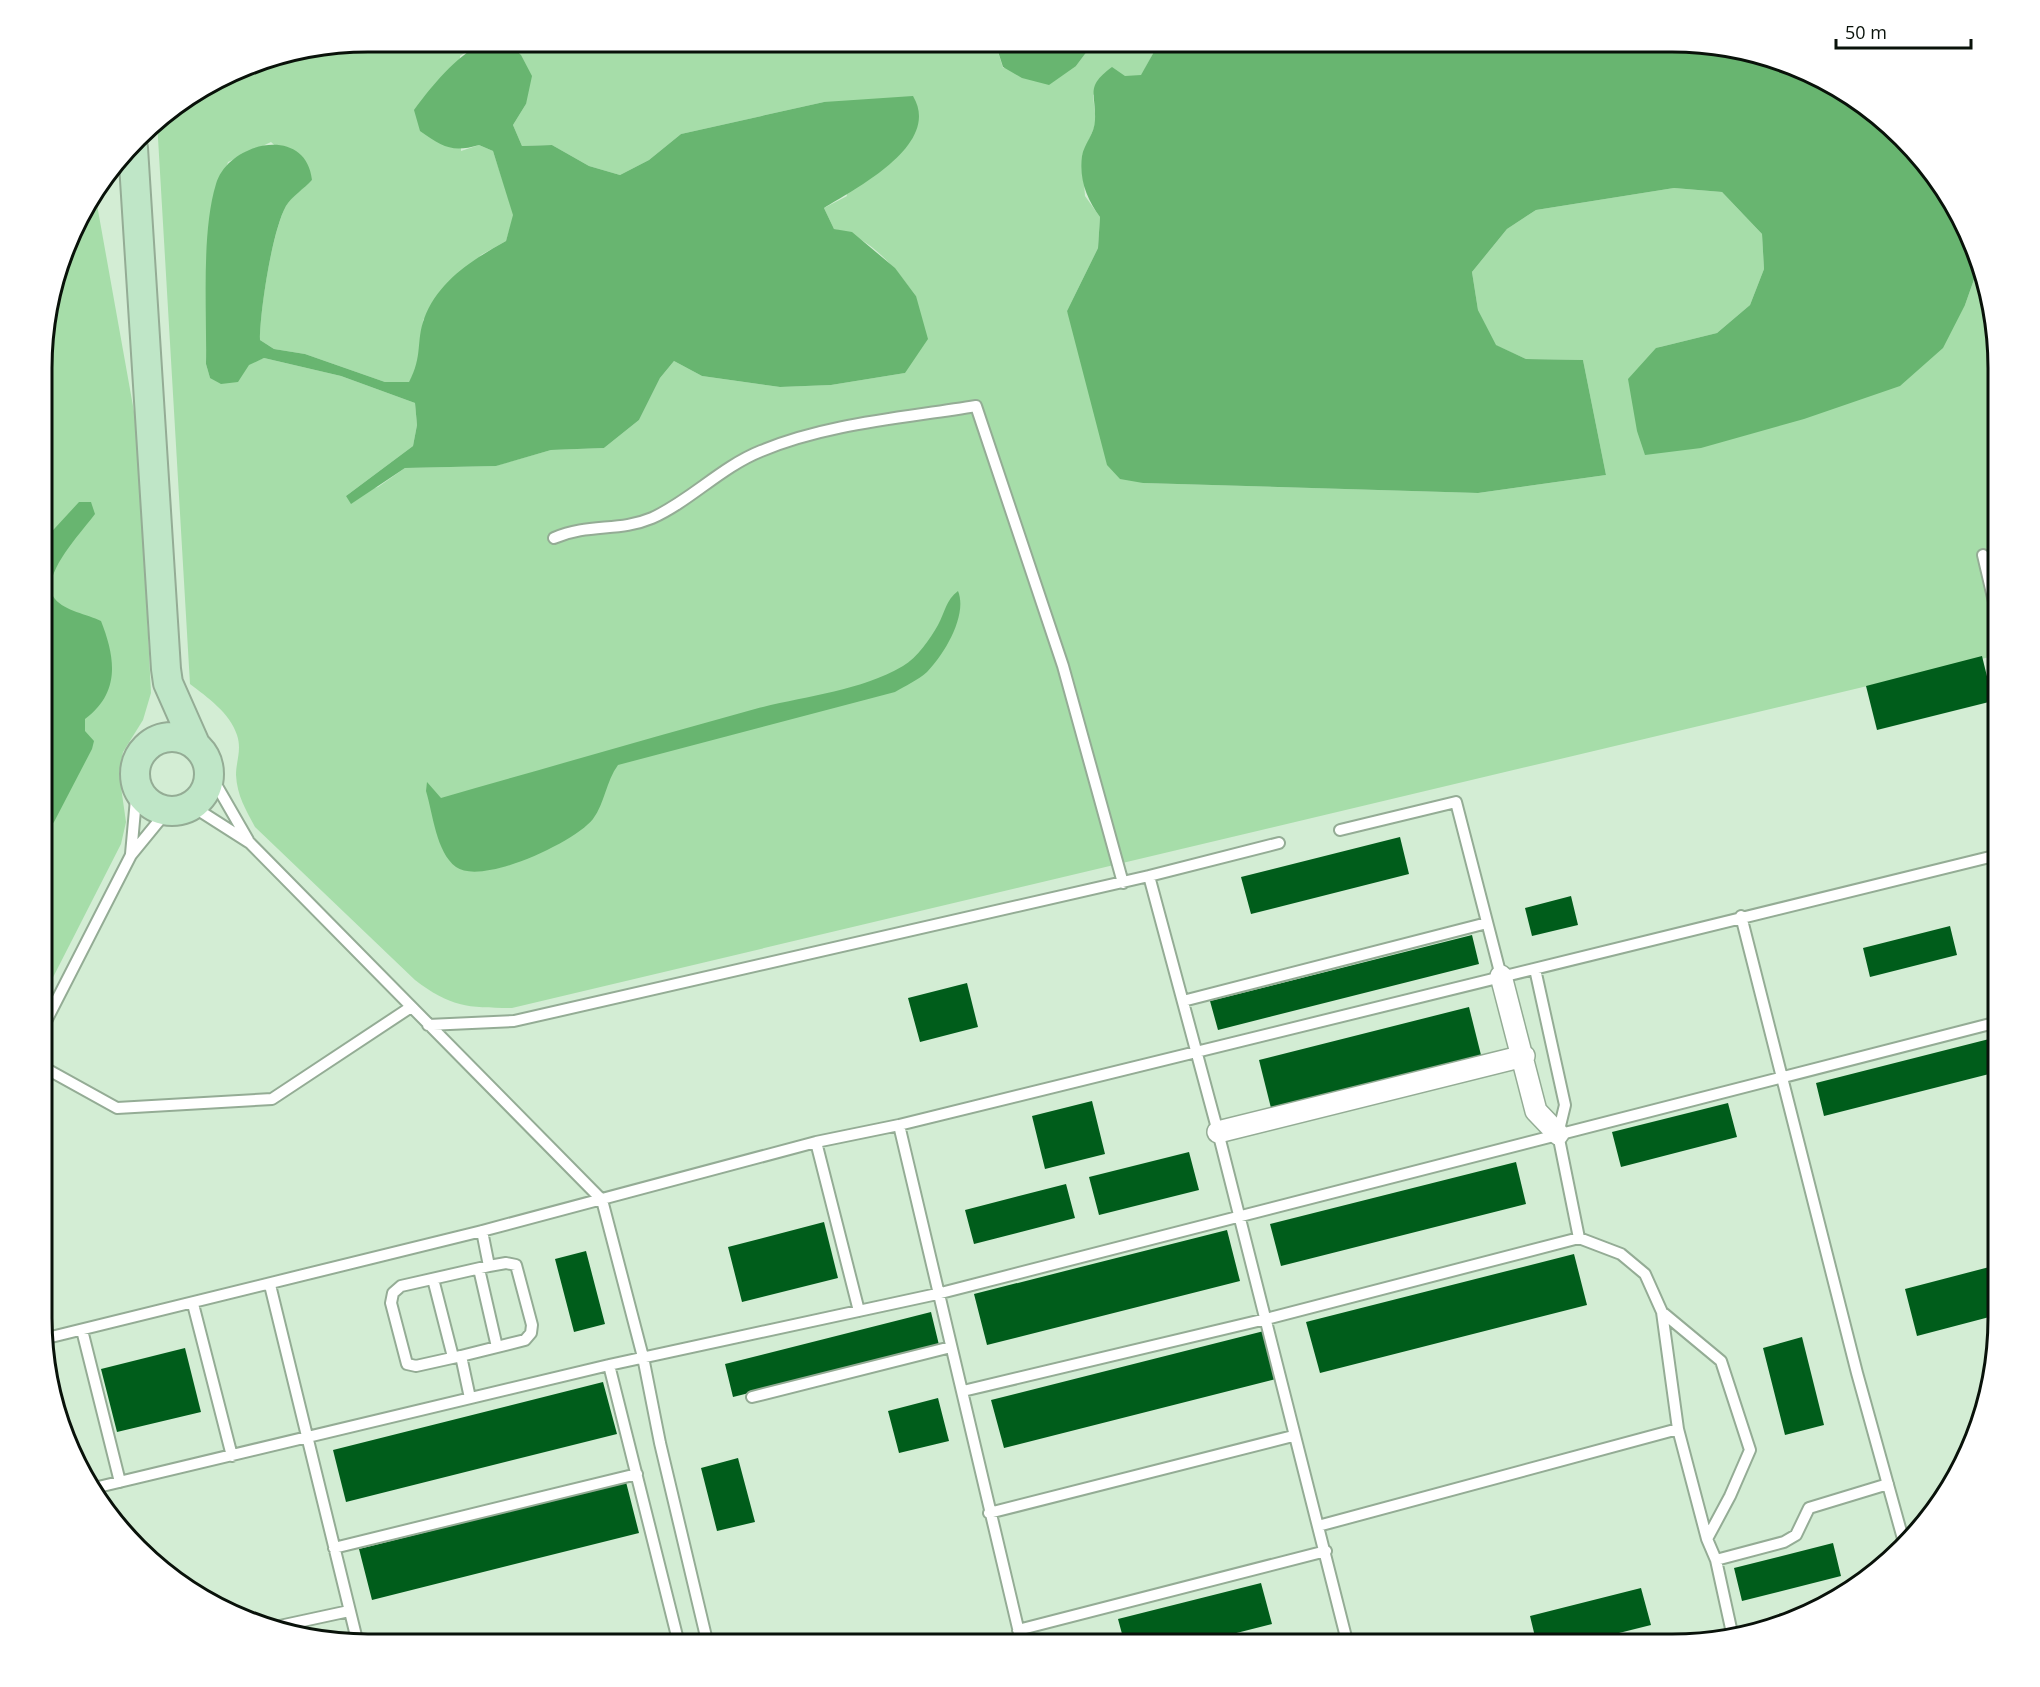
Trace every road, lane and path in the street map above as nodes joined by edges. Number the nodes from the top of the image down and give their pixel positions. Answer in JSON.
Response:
{"nodes":[{"id":1,"x":134,"y":157,"type":"edge"},
{"id":2,"x":554,"y":538,"type":"dead end"},
{"id":3,"x":1983,"y":555,"type":"dead end"},
{"id":4,"x":1988,"y":576,"type":"edge"},
{"id":5,"x":168,"y":683,"type":"junction"},
{"id":6,"x":151,"y":743,"type":"junction"},
{"id":7,"x":195,"y":744,"type":"junction"},
{"id":8,"x":210,"y":774,"type":"junction"},
{"id":9,"x":137,"y":788,"type":"junction"},
{"id":10,"x":180,"y":809,"type":"junction"},
{"id":11,"x":1340,"y":830,"type":"dead end"},
{"id":12,"x":250,"y":843,"type":"junction"},
{"id":13,"x":1279,"y":843,"type":"dead end"},
{"id":14,"x":131,"y":855,"type":"junction"},
{"id":15,"x":1988,"y":857,"type":"edge"},
{"id":16,"x":1149,"y":876,"type":"junction"},
{"id":17,"x":1123,"y":883,"type":"junction"},
{"id":18,"x":1741,"y":916,"type":"junction"},
{"id":19,"x":1487,"y":923,"type":"junction"},
{"id":20,"x":1535,"y":969,"type":"junction"},
{"id":21,"x":1501,"y":976,"type":"junction"},
{"id":22,"x":1183,"y":1001,"type":"junction"},
{"id":23,"x":411,"y":1007,"type":"junction"},
{"id":24,"x":52,"y":1009,"type":"edge"},
{"id":25,"x":428,"y":1025,"type":"junction"},
{"id":26,"x":1988,"y":1025,"type":"edge"},
{"id":27,"x":1196,"y":1051,"type":"junction"},
{"id":28,"x":1524,"y":1056,"type":"junction"},
{"id":29,"x":52,"y":1072,"type":"edge"},
{"id":30,"x":1780,"y":1077,"type":"junction"},
{"id":31,"x":899,"y":1125,"type":"junction"},
{"id":32,"x":1218,"y":1132,"type":"junction"},
{"id":33,"x":1558,"y":1134,"type":"junction"},
{"id":34,"x":816,"y":1142,"type":"junction"},
{"id":35,"x":602,"y":1200,"type":"junction"},
{"id":36,"x":1239,"y":1216,"type":"junction"},
{"id":37,"x":482,"y":1231,"type":"junction"},
{"id":38,"x":1579,"y":1238,"type":"junction"},
{"id":39,"x":484,"y":1268,"type":"junction"},
{"id":40,"x":433,"y":1279,"type":"junction"},
{"id":41,"x":270,"y":1286,"type":"junction"},
{"id":42,"x":937,"y":1294,"type":"junction"},
{"id":43,"x":193,"y":1304,"type":"junction"},
{"id":44,"x":859,"y":1311,"type":"junction"},
{"id":45,"x":1662,"y":1312,"type":"junction"},
{"id":46,"x":1266,"y":1319,"type":"junction"},
{"id":47,"x":82,"y":1330,"type":"junction"},
{"id":48,"x":53,"y":1337,"type":"edge"},
{"id":49,"x":497,"y":1347,"type":"junction"},
{"id":50,"x":951,"y":1347,"type":"junction"},
{"id":51,"x":457,"y":1356,"type":"junction"},
{"id":52,"x":643,"y":1357,"type":"junction"},
{"id":53,"x":609,"y":1365,"type":"junction"},
{"id":54,"x":963,"y":1391,"type":"junction"},
{"id":55,"x":752,"y":1397,"type":"dead end"},
{"id":56,"x":470,"y":1398,"type":"junction"},
{"id":57,"x":1678,"y":1430,"type":"junction"},
{"id":58,"x":1293,"y":1436,"type":"junction"},
{"id":59,"x":309,"y":1438,"type":"junction"},
{"id":60,"x":232,"y":1456,"type":"junction"},
{"id":61,"x":637,"y":1474,"type":"junction"},
{"id":62,"x":120,"y":1482,"type":"junction"},
{"id":63,"x":1888,"y":1484,"type":"junction"},
{"id":64,"x":101,"y":1486,"type":"edge"},
{"id":65,"x":989,"y":1513,"type":"junction"},
{"id":66,"x":1318,"y":1526,"type":"junction"},
{"id":67,"x":1902,"y":1535,"type":"edge"},
{"id":68,"x":1707,"y":1539,"type":"junction"},
{"id":69,"x":334,"y":1548,"type":"junction"},
{"id":70,"x":1326,"y":1551,"type":"junction"},
{"id":71,"x":1716,"y":1560,"type":"junction"},
{"id":72,"x":349,"y":1611,"type":"junction"},
{"id":73,"x":288,"y":1624,"type":"edge"},
{"id":74,"x":1731,"y":1628,"type":"edge"},
{"id":75,"x":1018,"y":1630,"type":"junction"},
{"id":76,"x":355,"y":1634,"type":"edge"},
{"id":77,"x":677,"y":1634,"type":"edge"},
{"id":78,"x":706,"y":1634,"type":"edge"},
{"id":79,"x":1019,"y":1634,"type":"edge"},
{"id":80,"x":1345,"y":1634,"type":"edge"}],
"edges":[{"from":1,"to":5,"type":"street"},
{"from":2,"to":17,"type":"lane"},
{"from":3,"to":4,"type":"lane"},
{"from":5,"to":6,"type":"street"},
{"from":5,"to":7,"type":"street"},
{"from":6,"to":7,"type":"street"},
{"from":6,"to":9,"type":"street"},
{"from":7,"to":8,"type":"street"},
{"from":8,"to":10,"type":"street"},
{"from":8,"to":12,"type":"lane"},
{"from":9,"to":10,"type":"street"},
{"from":9,"to":14,"type":"lane"},
{"from":10,"to":12,"type":"lane"},
{"from":10,"to":14,"type":"lane"},
{"from":11,"to":19,"type":"lane"},
{"from":12,"to":23,"type":"lane"},
{"from":13,"to":16,"type":"lane"},
{"from":14,"to":24,"type":"lane"},
{"from":15,"to":18,"type":"lane"},
{"from":16,"to":17,"type":"lane"},
{"from":16,"to":22,"type":"lane"},
{"from":17,"to":25,"type":"lane"},
{"from":18,"to":20,"type":"lane"},
{"from":18,"to":30,"type":"lane"},
{"from":19,"to":21,"type":"lane"},
{"from":19,"to":22,"type":"lane"},
{"from":20,"to":21,"type":"lane"},
{"from":20,"to":33,"type":"lane"},
{"from":21,"to":27,"type":"lane"},
{"from":21,"to":28,"type":"street"},
{"from":22,"to":27,"type":"lane"},
{"from":23,"to":25,"type":"lane"},
{"from":23,"to":29,"type":"lane"},
{"from":25,"to":35,"type":"lane"},
{"from":26,"to":30,"type":"lane"},
{"from":27,"to":31,"type":"lane"},
{"from":27,"to":32,"type":"lane"},
{"from":28,"to":32,"type":"street"},
{"from":28,"to":33,"type":"street"},
{"from":30,"to":33,"type":"lane"},
{"from":30,"to":63,"type":"lane"},
{"from":31,"to":34,"type":"lane"},
{"from":31,"to":42,"type":"lane"},
{"from":32,"to":36,"type":"lane"},
{"from":33,"to":36,"type":"lane"},
{"from":33,"to":38,"type":"lane"},
{"from":34,"to":35,"type":"lane"},
{"from":34,"to":44,"type":"lane"},
{"from":35,"to":37,"type":"lane"},
{"from":35,"to":52,"type":"lane"},
{"from":36,"to":42,"type":"lane"},
{"from":36,"to":46,"type":"lane"},
{"from":37,"to":39,"type":"lane"},
{"from":37,"to":41,"type":"lane"},
{"from":38,"to":45,"type":"lane"},
{"from":38,"to":46,"type":"lane"},
{"from":39,"to":40,"type":"lane"},
{"from":39,"to":49,"type":"lane"},
{"from":39,"to":49,"type":"lane"},
{"from":40,"to":51,"type":"lane"},
{"from":40,"to":51,"type":"lane"},
{"from":41,"to":43,"type":"lane"},
{"from":41,"to":59,"type":"lane"},
{"from":42,"to":44,"type":"lane"},
{"from":42,"to":50,"type":"lane"},
{"from":43,"to":47,"type":"lane"},
{"from":43,"to":60,"type":"lane"},
{"from":44,"to":52,"type":"lane"},
{"from":45,"to":57,"type":"lane"},
{"from":45,"to":68,"type":"lane"},
{"from":46,"to":54,"type":"lane"},
{"from":46,"to":58,"type":"lane"},
{"from":47,"to":48,"type":"lane"},
{"from":47,"to":62,"type":"lane"},
{"from":49,"to":51,"type":"lane"},
{"from":50,"to":54,"type":"lane"},
{"from":50,"to":55,"type":"lane"},
{"from":51,"to":56,"type":"lane"},
{"from":52,"to":53,"type":"lane"},
{"from":52,"to":78,"type":"lane"},
{"from":53,"to":56,"type":"lane"},
{"from":53,"to":61,"type":"lane"},
{"from":54,"to":65,"type":"lane"},
{"from":56,"to":59,"type":"lane"},
{"from":57,"to":66,"type":"lane"},
{"from":57,"to":68,"type":"lane"},
{"from":58,"to":65,"type":"lane"},
{"from":58,"to":66,"type":"lane"},
{"from":59,"to":60,"type":"lane"},
{"from":59,"to":69,"type":"lane"},
{"from":60,"to":62,"type":"lane"},
{"from":61,"to":69,"type":"lane"},
{"from":61,"to":77,"type":"lane"},
{"from":62,"to":64,"type":"lane"},
{"from":63,"to":67,"type":"lane"},
{"from":63,"to":71,"type":"lane"},
{"from":65,"to":75,"type":"lane"},
{"from":66,"to":70,"type":"lane"},
{"from":68,"to":71,"type":"lane"},
{"from":69,"to":72,"type":"lane"},
{"from":70,"to":75,"type":"lane"},
{"from":70,"to":80,"type":"lane"},
{"from":71,"to":74,"type":"lane"},
{"from":72,"to":73,"type":"lane"},
{"from":72,"to":76,"type":"lane"},
{"from":75,"to":79,"type":"lane"}]}
